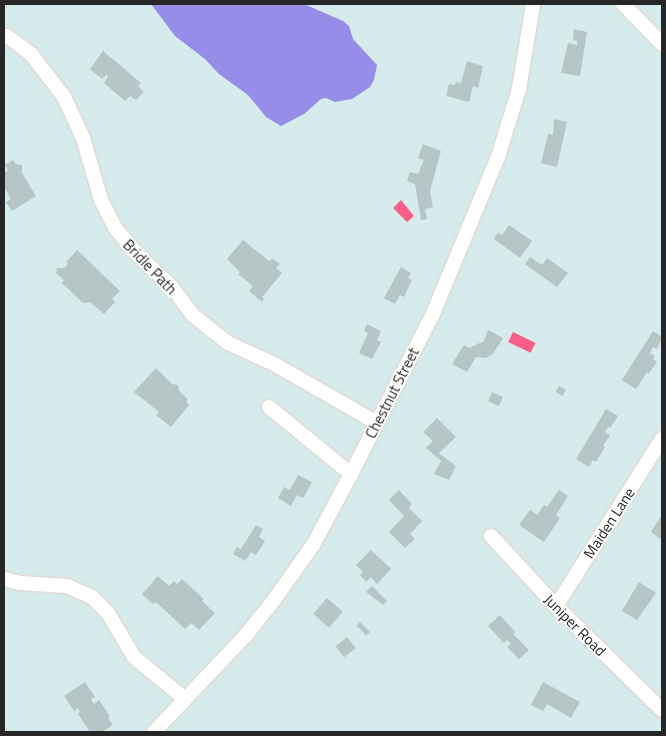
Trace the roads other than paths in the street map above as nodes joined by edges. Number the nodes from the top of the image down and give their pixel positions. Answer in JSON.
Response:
{"nodes":[{"id":1,"x":533,"y":4,"type":"edge"},
{"id":2,"x":623,"y":4,"type":"edge"},
{"id":3,"x":7,"y":36,"type":"dead end"},
{"id":4,"x":662,"y":44,"type":"edge"},
{"id":5,"x":269,"y":407,"type":"dead end"},
{"id":6,"x":377,"y":423,"type":"junction"},
{"id":7,"x":662,"y":439,"type":"edge"},
{"id":8,"x":351,"y":474,"type":"junction"},
{"id":9,"x":491,"y":536,"type":"dead end"},
{"id":10,"x":4,"y":579,"type":"edge"},
{"id":11,"x":556,"y":606,"type":"junction"},
{"id":12,"x":185,"y":700,"type":"junction"},
{"id":13,"x":662,"y":710,"type":"edge"},
{"id":14,"x":154,"y":732,"type":"edge"}],
"edges":[{"from":1,"to":6,"type":"street","name":"Chestnut Street"},
{"from":2,"to":4,"type":"street"},
{"from":3,"to":6,"type":"street","name":"Bridle Path"},
{"from":5,"to":8,"type":"street"},
{"from":6,"to":8,"type":"street","name":"Chestnut Street"},
{"from":7,"to":11,"type":"street","name":"Maiden Lane"},
{"from":8,"to":12,"type":"street","name":"Chestnut Street"},
{"from":9,"to":11,"type":"street","name":"Juniper Road"},
{"from":10,"to":12,"type":"street"},
{"from":11,"to":13,"type":"street","name":"Juniper Road"},
{"from":12,"to":14,"type":"street","name":"Chestnut Street"}]}
